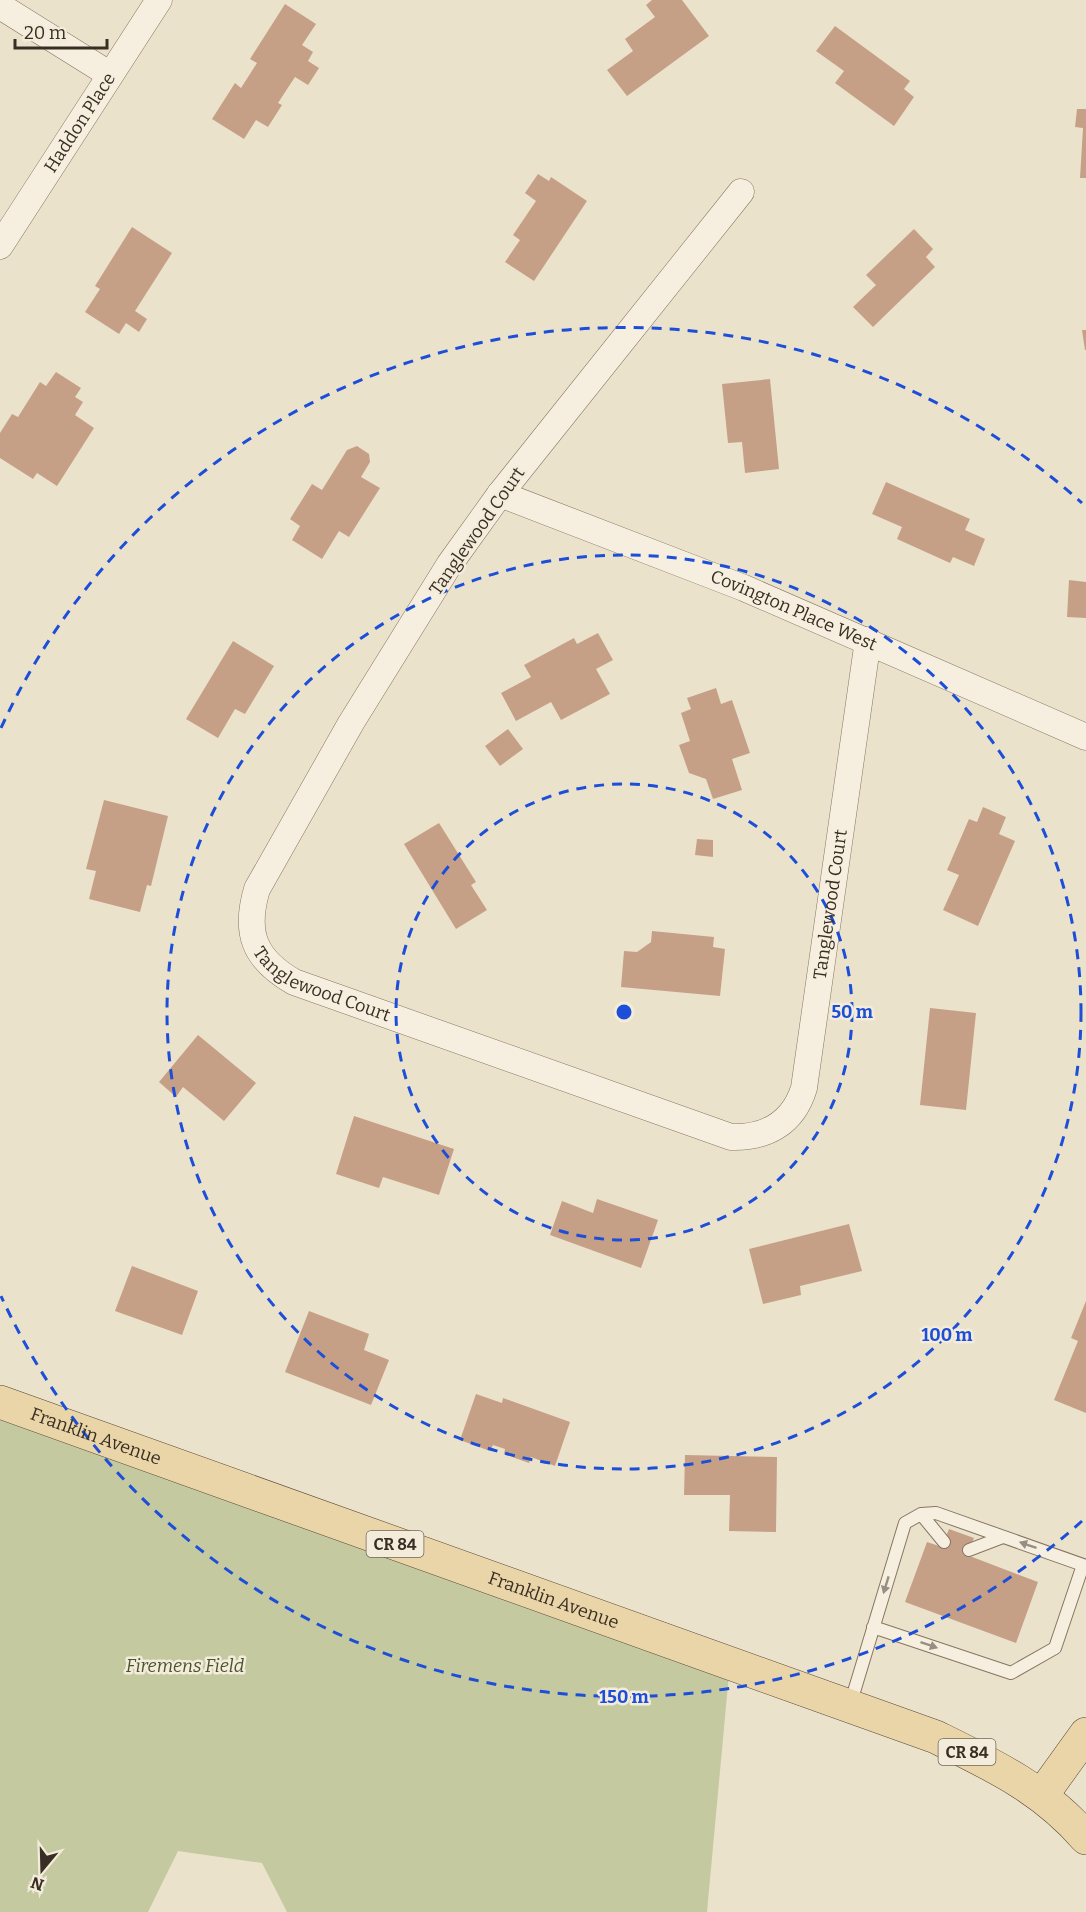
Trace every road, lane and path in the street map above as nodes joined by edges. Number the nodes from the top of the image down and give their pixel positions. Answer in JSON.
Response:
{"nodes":[{"id":1,"x":159,"y":0,"type":"edge"},
{"id":2,"x":0,"y":6,"type":"edge"},
{"id":3,"x":109,"y":75,"type":"junction"},
{"id":4,"x":741,"y":192,"type":"dead end"},
{"id":5,"x":0,"y":246,"type":"edge"},
{"id":6,"x":500,"y":494,"type":"junction"},
{"id":7,"x":868,"y":640,"type":"junction"},
{"id":8,"x":1086,"y":737,"type":"edge"},
{"id":9,"x":0,"y":1402,"type":"edge"},
{"id":10,"x":921,"y":1514,"type":"junction"},
{"id":11,"x":1003,"y":1537,"type":"junction"},
{"id":12,"x":944,"y":1542,"type":"dead end"},
{"id":13,"x":969,"y":1550,"type":"dead end"},
{"id":14,"x":1084,"y":1565,"type":"edge"},
{"id":15,"x":873,"y":1627,"type":"junction"},
{"id":16,"x":850,"y":1706,"type":"junction"},
{"id":17,"x":1086,"y":1734,"type":"edge"},
{"id":18,"x":1042,"y":1795,"type":"junction"},
{"id":19,"x":1086,"y":1838,"type":"edge"}],
"edges":[{"from":1,"to":3,"type":"street","name":"Haddon Place"},
{"from":2,"to":3,"type":"street"},
{"from":3,"to":5,"type":"street","name":"Haddon Place"},
{"from":4,"to":6,"type":"street","name":"Tanglewood Court"},
{"from":6,"to":7,"type":"street","name":"Covington Place West"},
{"from":6,"to":7,"type":"street","name":"Tanglewood Court"},
{"from":7,"to":8,"type":"street","name":"Covington Place West"},
{"from":9,"to":16,"type":"main road","name":"Franklin Avenue","number":"CR 84"},
{"from":10,"to":11,"type":"lane"},
{"from":10,"to":12,"type":"lane"},
{"from":10,"to":15,"type":"lane","one_way":true},
{"from":11,"to":13,"type":"lane"},
{"from":14,"to":11,"type":"lane","one_way":true},
{"from":15,"to":14,"type":"lane","one_way":true},
{"from":15,"to":16,"type":"lane"},
{"from":16,"to":18,"type":"main road","name":"Franklin Avenue","number":"CR 84"},
{"from":17,"to":18,"type":"main road"},
{"from":18,"to":19,"type":"main road","name":"Franklin Avenue"}]}
